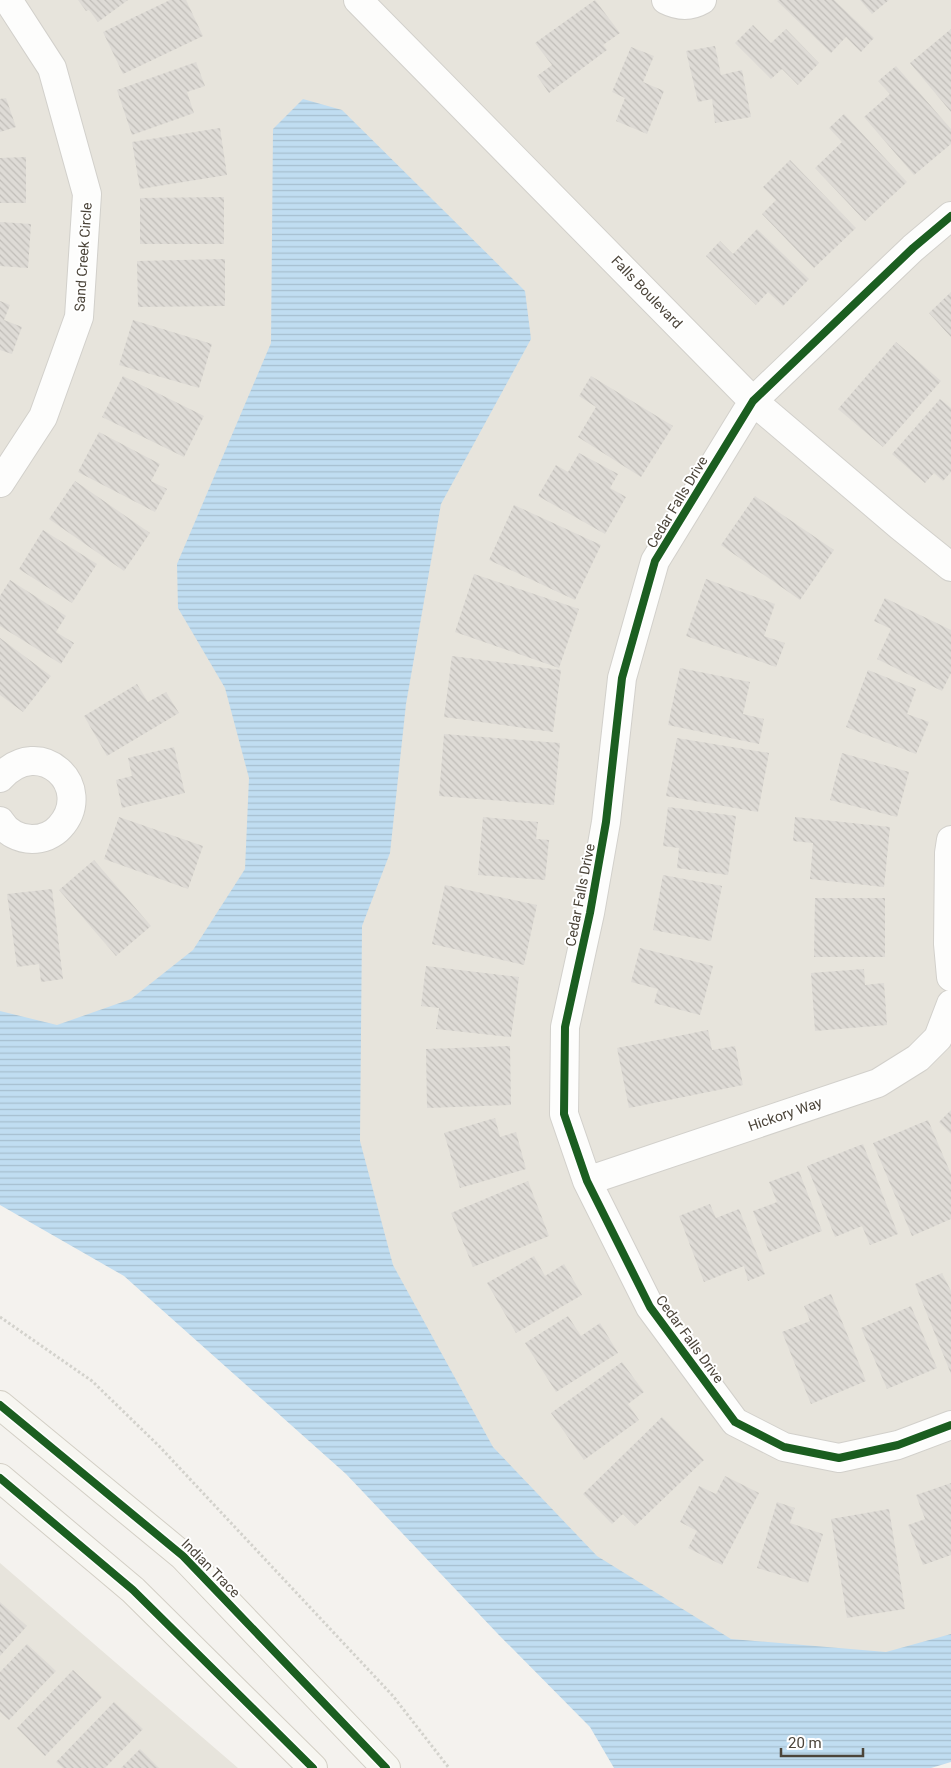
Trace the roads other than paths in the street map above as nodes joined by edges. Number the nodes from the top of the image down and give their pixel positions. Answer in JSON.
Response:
{"nodes":[{"id":1,"x":8,"y":0,"type":"edge"},
{"id":2,"x":358,"y":0,"type":"edge"},
{"id":3,"x":666,"y":0,"type":"edge"},
{"id":4,"x":702,"y":0,"type":"edge"},
{"id":5,"x":951,"y":216,"type":"edge"},
{"id":6,"x":753,"y":401,"type":"junction"},
{"id":7,"x":0,"y":483,"type":"edge"},
{"id":8,"x":951,"y":567,"type":"edge"},
{"id":9,"x":0,"y":778,"type":"edge"},
{"id":10,"x":0,"y":821,"type":"edge"},
{"id":11,"x":951,"y":840,"type":"edge"},
{"id":12,"x":951,"y":978,"type":"edge"},
{"id":13,"x":951,"y":1004,"type":"edge"},
{"id":14,"x":587,"y":1181,"type":"junction"},
{"id":15,"x":0,"y":1405,"type":"edge"},
{"id":16,"x":951,"y":1425,"type":"edge"},
{"id":17,"x":0,"y":1478,"type":"edge"},
{"id":18,"x":312,"y":1768,"type":"edge"},
{"id":19,"x":386,"y":1768,"type":"edge"}],
"edges":[{"from":1,"to":7,"type":"street","name":"Sand Creek Circle"},
{"from":2,"to":6,"type":"street","name":"Falls Boulevard"},
{"from":3,"to":4,"type":"street"},
{"from":5,"to":6,"type":"street","name":"Cedar Falls Drive"},
{"from":6,"to":8,"type":"street","name":"Falls Boulevard"},
{"from":6,"to":14,"type":"street","name":"Cedar Falls Drive"},
{"from":9,"to":10,"type":"street"},
{"from":11,"to":12,"type":"street"},
{"from":13,"to":14,"type":"street","name":"Hickory Way"},
{"from":14,"to":16,"type":"street","name":"Cedar Falls Drive"},
{"from":15,"to":19,"type":"main road","name":"Indian Trace"},
{"from":17,"to":18,"type":"main road"}]}
